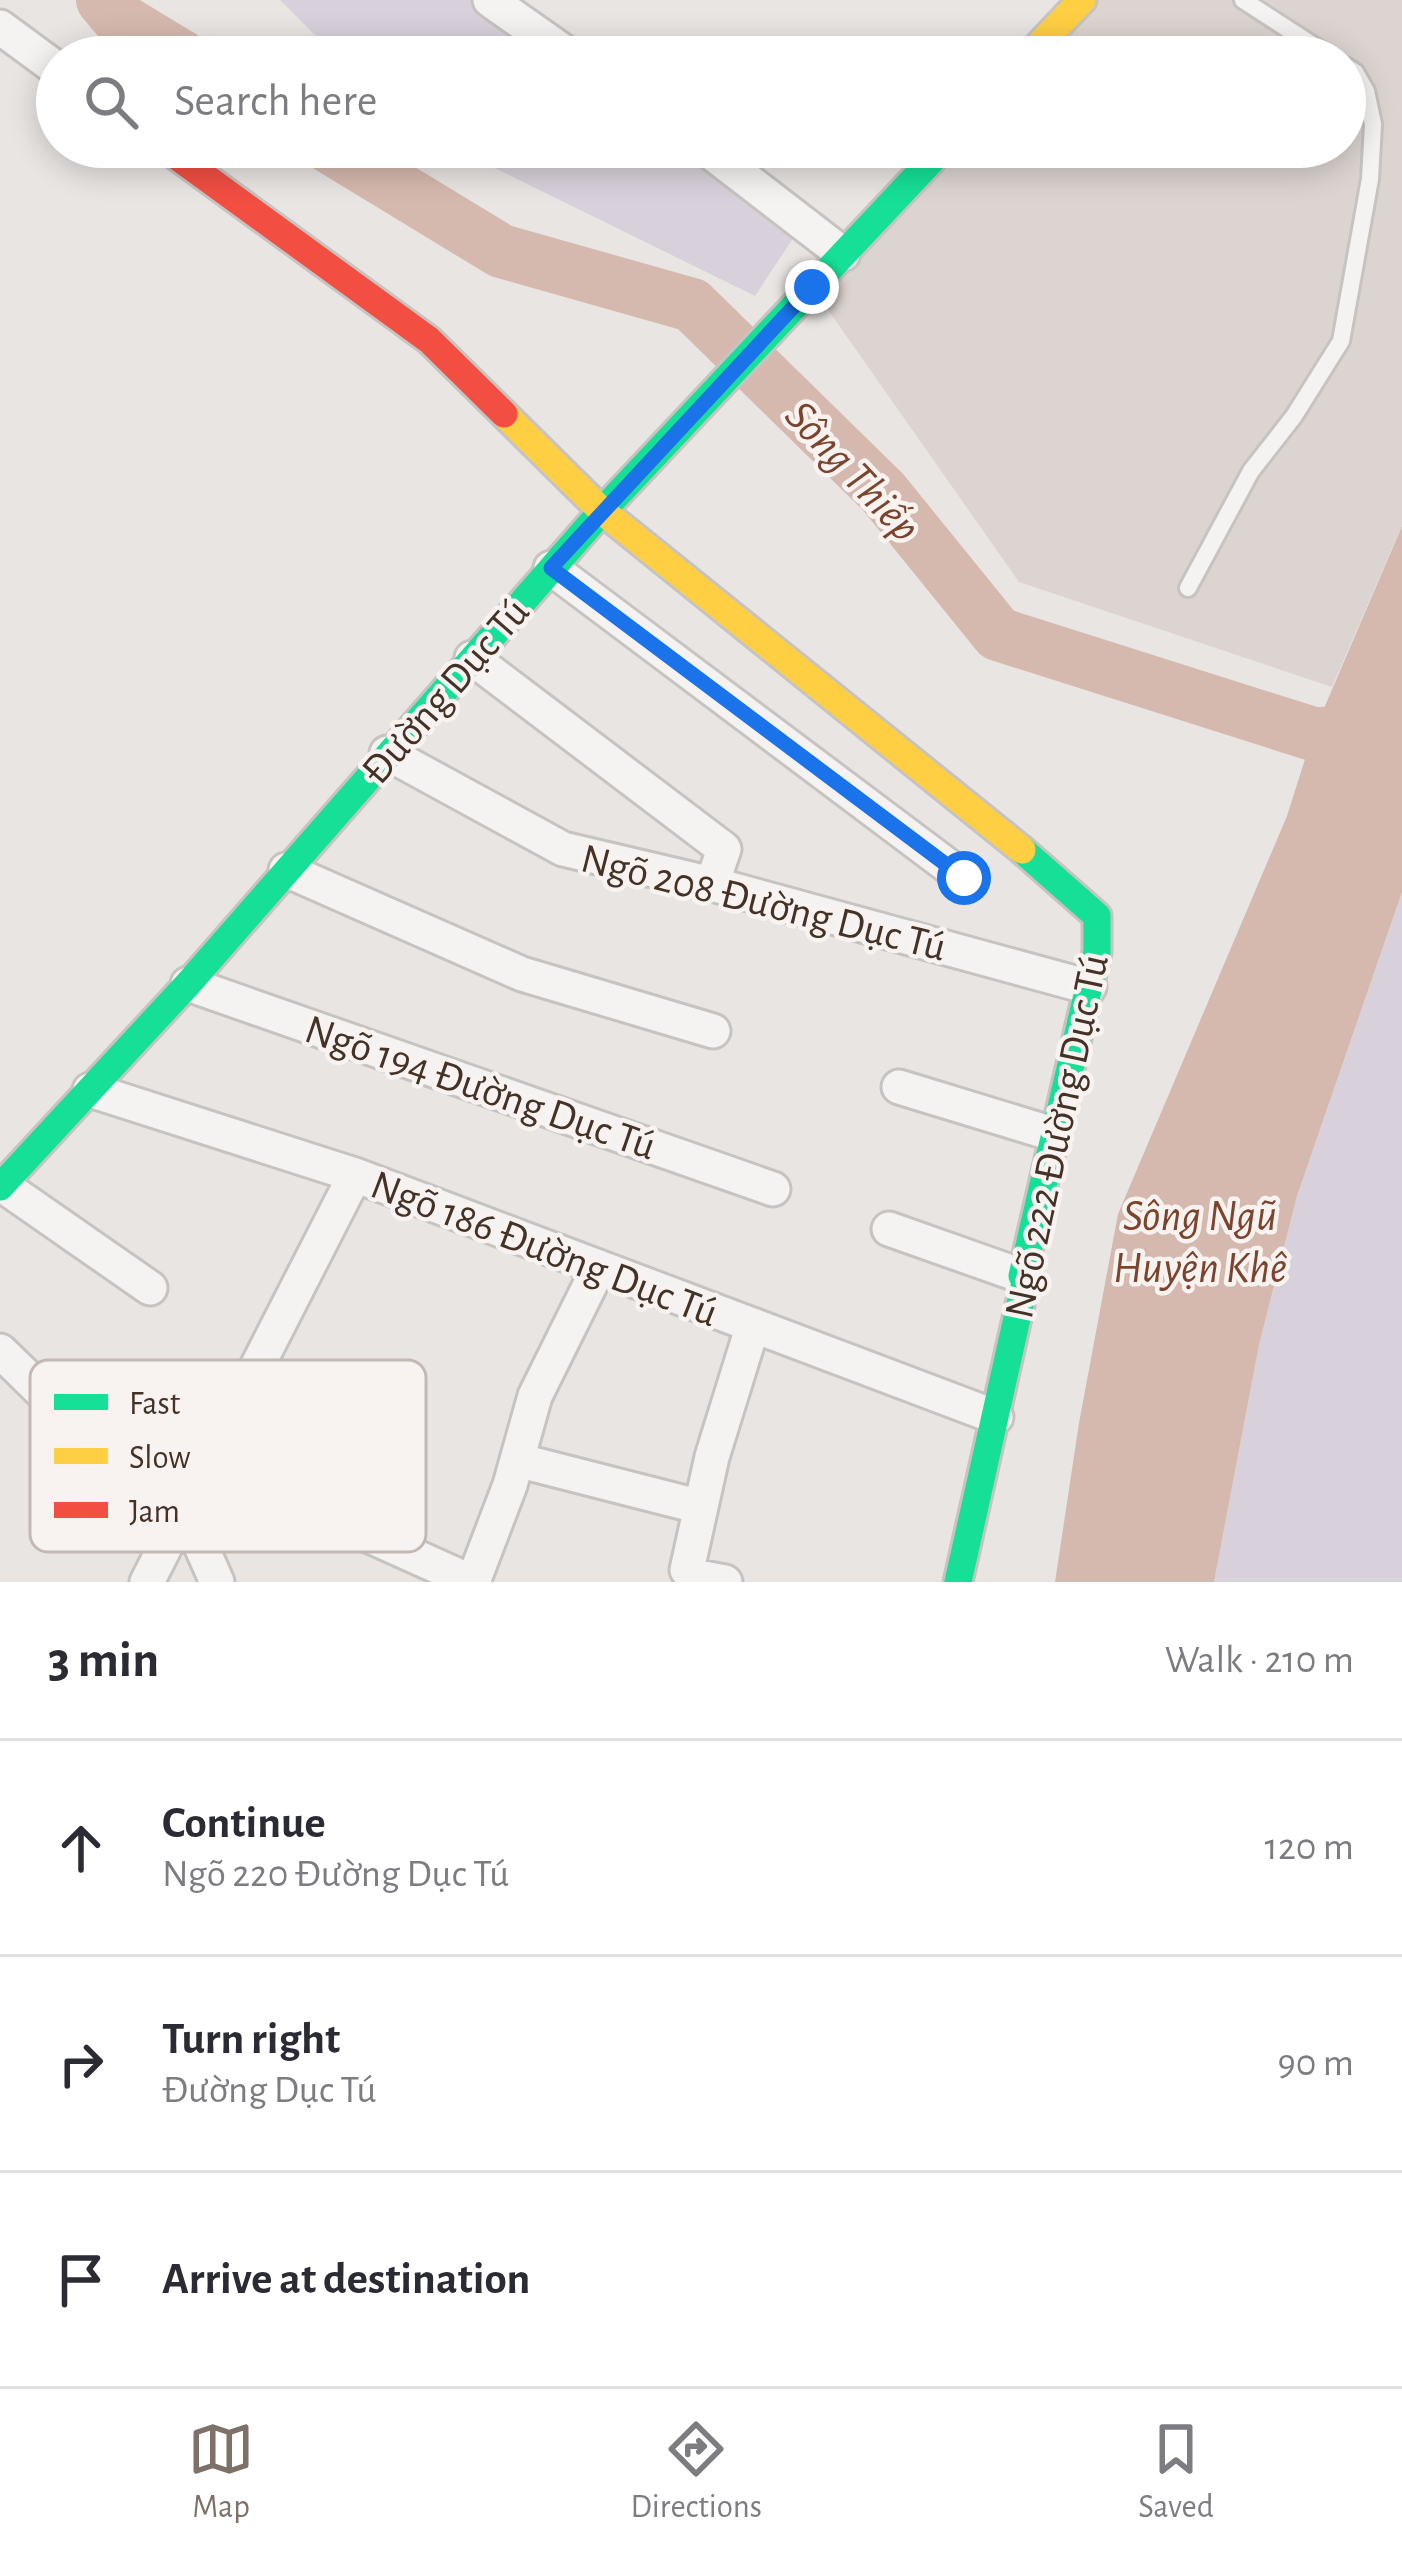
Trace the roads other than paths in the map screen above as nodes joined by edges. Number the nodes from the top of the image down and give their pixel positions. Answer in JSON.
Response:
{"nodes":[{"id":1,"x":490,"y":0,"type":"edge"},
{"id":2,"x":1082,"y":0,"type":"edge"},
{"id":3,"x":1243,"y":0,"type":"edge"},
{"id":4,"x":0,"y":27,"type":"edge"},
{"id":5,"x":541,"y":36,"type":"edge"},
{"id":6,"x":1048,"y":36,"type":"edge"},
{"id":7,"x":1299,"y":36,"type":"edge"},
{"id":8,"x":36,"y":54,"type":"edge"},
{"id":9,"x":1366,"y":91,"type":"edge"},
{"id":10,"x":193,"y":168,"type":"edge"},
{"id":11,"x":731,"y":168,"type":"edge"},
{"id":12,"x":924,"y":168,"type":"edge"},
{"id":13,"x":843,"y":254,"type":"junction"},
{"id":14,"x":602,"y":511,"type":"junction"},
{"id":15,"x":551,"y":568,"type":"junction"},
{"id":16,"x":1188,"y":588,"type":"dead end"},
{"id":17,"x":472,"y":658,"type":"junction"},
{"id":18,"x":387,"y":754,"type":"junction"},
{"id":19,"x":286,"y":870,"type":"junction"},
{"id":20,"x":964,"y":878,"type":"dead end"},
{"id":21,"x":712,"y":884,"type":"junction"},
{"id":22,"x":188,"y":984,"type":"junction"},
{"id":23,"x":1089,"y":987,"type":"junction"},
{"id":24,"x":713,"y":1031,"type":"dead end"},
{"id":25,"x":899,"y":1087,"type":"dead end"},
{"id":26,"x":90,"y":1090,"type":"junction"},
{"id":27,"x":1053,"y":1134,"type":"junction"},
{"id":28,"x":355,"y":1175,"type":"junction"},
{"id":29,"x":1,"y":1186,"type":"edge"},
{"id":30,"x":773,"y":1189,"type":"dead end"},
{"id":31,"x":889,"y":1229,"type":"dead end"},
{"id":32,"x":599,"y":1267,"type":"junction"},
{"id":33,"x":1022,"y":1276,"type":"junction"},
{"id":34,"x":150,"y":1288,"type":"dead end"},
{"id":35,"x":753,"y":1325,"type":"junction"},
{"id":36,"x":0,"y":1351,"type":"edge"},
{"id":37,"x":261,"y":1360,"type":"edge"},
{"id":38,"x":30,"y":1380,"type":"edge"},
{"id":39,"x":996,"y":1417,"type":"junction"},
{"id":40,"x":517,"y":1460,"type":"junction"},
{"id":41,"x":701,"y":1508,"type":"junction"},
{"id":42,"x":162,"y":1552,"type":"edge"},
{"id":43,"x":204,"y":1552,"type":"edge"},
{"id":44,"x":405,"y":1552,"type":"edge"},
{"id":45,"x":147,"y":1582,"type":"edge"},
{"id":46,"x":217,"y":1582,"type":"edge"},
{"id":47,"x":472,"y":1582,"type":"edge"},
{"id":48,"x":725,"y":1582,"type":"edge"},
{"id":49,"x":958,"y":1582,"type":"edge"}],
"edges":[{"from":1,"to":5,"type":"street"},
{"from":2,"to":6,"type":"street"},
{"from":3,"to":7,"type":"lane"},
{"from":4,"to":8,"type":"street"},
{"from":9,"to":16,"type":"lane"},
{"from":10,"to":14,"type":"street"},
{"from":11,"to":13,"type":"street"},
{"from":12,"to":13,"type":"street","name":"Đường Dục Tú"},
{"from":13,"to":14,"type":"street","name":"Đường Dục Tú"},
{"from":14,"to":15,"type":"street","name":"Đường Dục Tú"},
{"from":14,"to":23,"type":"street","name":"Ngõ 222 Đường Dục Tú"},
{"from":15,"to":17,"type":"street","name":"Đường Dục Tú"},
{"from":15,"to":20,"type":"street"},
{"from":17,"to":18,"type":"street","name":"Đường Dục Tú"},
{"from":17,"to":21,"type":"street"},
{"from":18,"to":19,"type":"street","name":"Đường Dục Tú"},
{"from":18,"to":21,"type":"street","name":"Ngõ 208 Đường Dục Tú"},
{"from":19,"to":22,"type":"street","name":"Đường Dục Tú"},
{"from":19,"to":24,"type":"street"},
{"from":21,"to":23,"type":"street","name":"Ngõ 208 Đường Dục Tú"},
{"from":22,"to":26,"type":"street","name":"Đường Dục Tú"},
{"from":22,"to":30,"type":"street","name":"Ngõ 194 Đường Dục Tú"},
{"from":23,"to":27,"type":"street","name":"Ngõ 222 Đường Dục Tú"},
{"from":25,"to":27,"type":"street"},
{"from":26,"to":28,"type":"street","name":"Ngõ 186 Đường Dục Tú"},
{"from":26,"to":29,"type":"street","name":"Đường Dục Tú"},
{"from":27,"to":33,"type":"street","name":"Ngõ 222 Đường Dục Tú"},
{"from":28,"to":32,"type":"street","name":"Ngõ 186 Đường Dục Tú"},
{"from":28,"to":37,"type":"street"},
{"from":29,"to":34,"type":"street"},
{"from":31,"to":33,"type":"street"},
{"from":32,"to":35,"type":"street","name":"Ngõ 186 Đường Dục Tú"},
{"from":32,"to":40,"type":"street"},
{"from":33,"to":39,"type":"street","name":"Ngõ 222 Đường Dục Tú"},
{"from":35,"to":39,"type":"street","name":"Ngõ 186 Đường Dục Tú"},
{"from":35,"to":41,"type":"street"},
{"from":36,"to":38,"type":"street"},
{"from":39,"to":49,"type":"street","name":"Ngõ 222 Đường Dục Tú"},
{"from":40,"to":41,"type":"street"},
{"from":40,"to":47,"type":"street"},
{"from":41,"to":48,"type":"street"},
{"from":42,"to":45,"type":"street"},
{"from":43,"to":46,"type":"street"},
{"from":44,"to":47,"type":"street"}]}
